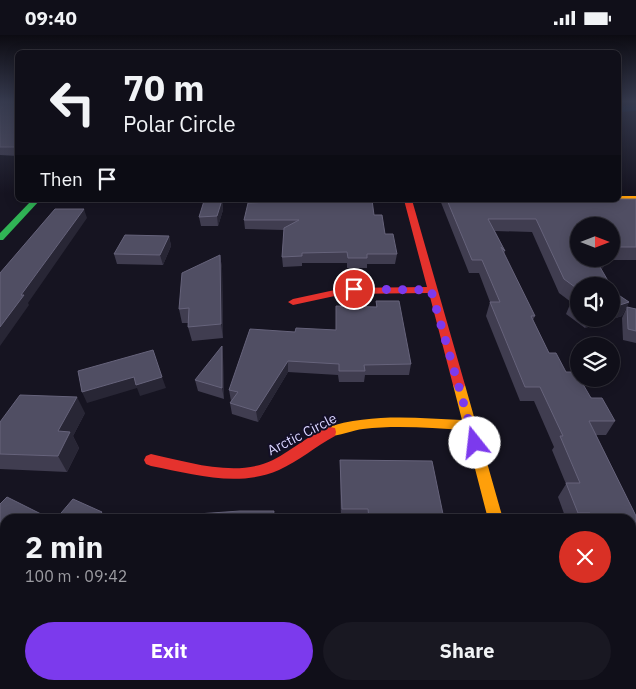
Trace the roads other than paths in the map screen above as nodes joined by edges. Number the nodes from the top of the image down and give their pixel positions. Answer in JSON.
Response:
{"nodes":[{"id":1,"x":621,"y":198,"type":"edge"},
{"id":2,"x":636,"y":198,"type":"edge"},
{"id":3,"x":34,"y":202,"type":"edge"},
{"id":4,"x":409,"y":202,"type":"edge"},
{"id":5,"x":0,"y":238,"type":"edge"},
{"id":6,"x":431,"y":290,"type":"junction"},
{"id":7,"x":293,"y":302,"type":"dead end"},
{"id":8,"x":469,"y":425,"type":"junction"},
{"id":9,"x":151,"y":460,"type":"dead end"},
{"id":10,"x":495,"y":514,"type":"edge"}],
"edges":[{"from":1,"to":2,"type":"street"},
{"from":3,"to":5,"type":"street"},
{"from":4,"to":6,"type":"street"},
{"from":6,"to":7,"type":"street"},
{"from":6,"to":8,"type":"street"},
{"from":8,"to":9,"type":"street","name":"Arctic Circle"},
{"from":8,"to":10,"type":"street"}]}
